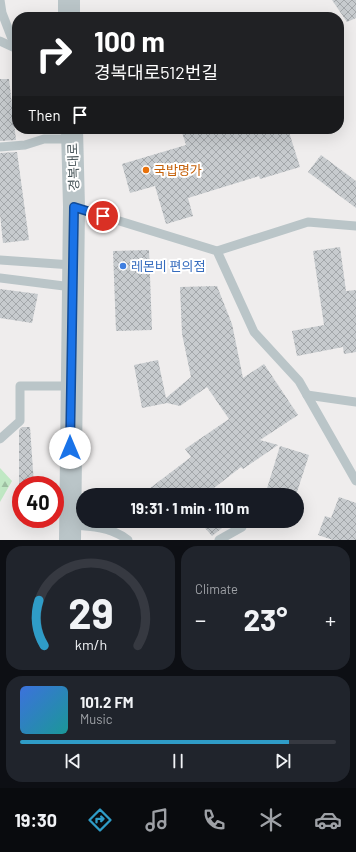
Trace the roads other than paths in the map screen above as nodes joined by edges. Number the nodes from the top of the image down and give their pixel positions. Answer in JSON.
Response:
{"nodes":[{"id":1,"x":0,"y":0,"type":"edge"},
{"id":2,"x":69,"y":0,"type":"edge"},
{"id":3,"x":69,"y":12,"type":"edge"},
{"id":4,"x":12,"y":39,"type":"edge"},
{"id":5,"x":0,"y":41,"type":"edge"},
{"id":6,"x":12,"y":47,"type":"edge"},
{"id":7,"x":72,"y":134,"type":"edge"},
{"id":8,"x":0,"y":147,"type":"edge"},
{"id":9,"x":74,"y":207,"type":"junction"},
{"id":10,"x":356,"y":226,"type":"edge"},
{"id":11,"x":217,"y":251,"type":"junction"},
{"id":12,"x":0,"y":260,"type":"edge"},
{"id":13,"x":72,"y":265,"type":"junction"},
{"id":14,"x":0,"y":278,"type":"edge"},
{"id":15,"x":72,"y":287,"type":"junction"},
{"id":16,"x":71,"y":386,"type":"junction"},
{"id":17,"x":307,"y":395,"type":"junction"},
{"id":18,"x":356,"y":402,"type":"edge"},
{"id":19,"x":0,"y":438,"type":"edge"},
{"id":20,"x":356,"y":481,"type":"edge"},
{"id":21,"x":240,"y":528,"type":"edge"},
{"id":22,"x":70,"y":533,"type":"edge"},
{"id":23,"x":128,"y":540,"type":"edge"},
{"id":24,"x":219,"y":540,"type":"edge"}],
"edges":[{"from":1,"to":4,"type":"lane"},
{"from":2,"to":3,"type":"street"},
{"from":5,"to":6,"type":"lane"},
{"from":7,"to":8,"type":"lane"},
{"from":7,"to":9,"type":"street","name":"경복대로"},
{"from":9,"to":11,"type":"lane"},
{"from":9,"to":13,"type":"street","name":"경복대로"},
{"from":10,"to":11,"type":"lane"},
{"from":11,"to":17,"type":"lane"},
{"from":12,"to":13,"type":"lane"},
{"from":13,"to":15,"type":"street","name":"경복대로"},
{"from":14,"to":15,"type":"lane"},
{"from":15,"to":16,"type":"street","name":"경복대로"},
{"from":16,"to":19,"type":"lane"},
{"from":16,"to":22,"type":"street","name":"경복대로"},
{"from":17,"to":18,"type":"lane"},
{"from":17,"to":20,"type":"lane"},
{"from":21,"to":24,"type":"lane"},
{"from":22,"to":23,"type":"lane"}]}
